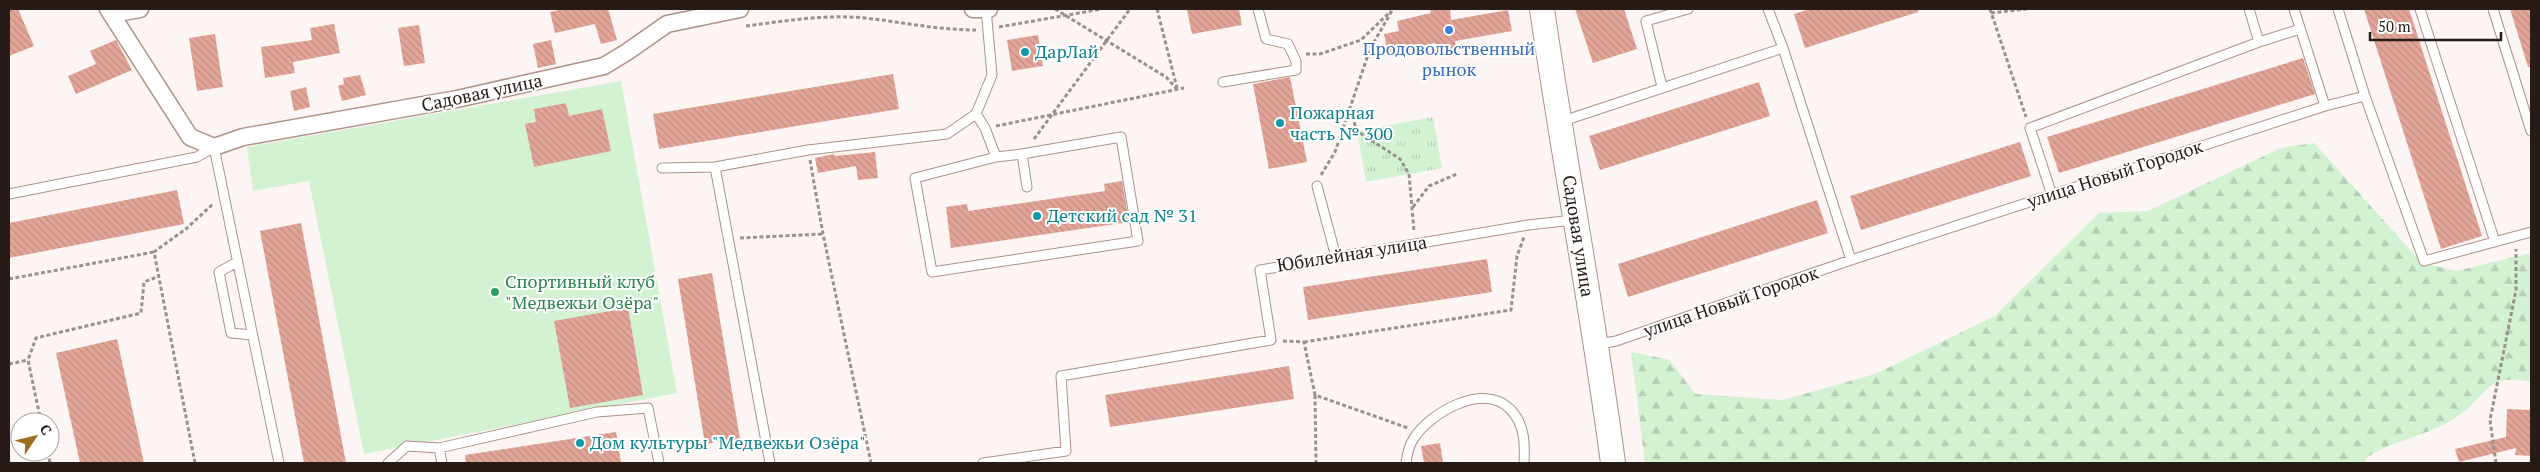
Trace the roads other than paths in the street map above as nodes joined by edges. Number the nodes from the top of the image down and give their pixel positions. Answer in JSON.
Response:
{"nodes":[{"id":1,"x":140,"y":9,"type":"edge"},
{"id":2,"x":740,"y":9,"type":"edge"},
{"id":3,"x":973,"y":9,"type":"edge"},
{"id":4,"x":987,"y":9,"type":"edge"},
{"id":5,"x":1258,"y":9,"type":"edge"},
{"id":6,"x":1542,"y":9,"type":"edge"},
{"id":7,"x":1688,"y":9,"type":"edge"},
{"id":8,"x":1768,"y":9,"type":"edge"},
{"id":9,"x":2248,"y":9,"type":"edge"},
{"id":10,"x":2294,"y":9,"type":"edge"},
{"id":11,"x":2338,"y":9,"type":"edge"},
{"id":12,"x":2420,"y":9,"type":"edge"},
{"id":13,"x":2493,"y":9,"type":"edge"},
{"id":14,"x":110,"y":11,"type":"edge"},
{"id":15,"x":2300,"y":29,"type":"junction"},
{"id":16,"x":2259,"y":42,"type":"junction"},
{"id":17,"x":1783,"y":48,"type":"junction"},
{"id":18,"x":1223,"y":82,"type":"dead end"},
{"id":19,"x":1662,"y":87,"type":"junction"},
{"id":20,"x":2365,"y":96,"type":"junction"},
{"id":21,"x":2325,"y":106,"type":"junction"},
{"id":22,"x":976,"y":114,"type":"junction"},
{"id":23,"x":1558,"y":122,"type":"junction"},
{"id":24,"x":2531,"y":132,"type":"edge"},
{"id":25,"x":214,"y":148,"type":"junction"},
{"id":26,"x":1022,"y":154,"type":"junction"},
{"id":27,"x":996,"y":157,"type":"junction"},
{"id":28,"x":715,"y":167,"type":"junction"},
{"id":29,"x":662,"y":168,"type":"dead end"},
{"id":30,"x":1317,"y":186,"type":"road end"},
{"id":31,"x":1027,"y":187,"type":"dead end"},
{"id":32,"x":9,"y":194,"type":"edge"},
{"id":33,"x":2052,"y":195,"type":"junction"},
{"id":34,"x":1576,"y":220,"type":"junction"},
{"id":35,"x":2531,"y":232,"type":"edge"},
{"id":36,"x":2494,"y":242,"type":"junction"},
{"id":37,"x":1336,"y":257,"type":"junction"},
{"id":38,"x":1851,"y":260,"type":"junction"},
{"id":39,"x":237,"y":262,"type":"junction"},
{"id":40,"x":252,"y":335,"type":"junction"},
{"id":41,"x":1595,"y":344,"type":"junction"},
{"id":42,"x":439,"y":448,"type":"junction"},
{"id":43,"x":279,"y":463,"type":"edge"},
{"id":44,"x":388,"y":463,"type":"edge"},
{"id":45,"x":442,"y":463,"type":"edge"},
{"id":46,"x":659,"y":463,"type":"edge"},
{"id":47,"x":770,"y":463,"type":"edge"},
{"id":48,"x":983,"y":463,"type":"edge"},
{"id":49,"x":1406,"y":463,"type":"edge"},
{"id":50,"x":1524,"y":463,"type":"edge"},
{"id":51,"x":1613,"y":463,"type":"edge"}],
"edges":[{"from":1,"to":14,"type":"street"},
{"from":2,"to":25,"type":"street","name":"Садовая улица"},
{"from":3,"to":4,"type":"street"},
{"from":4,"to":22,"type":"lane"},
{"from":5,"to":18,"type":"lane"},
{"from":6,"to":23,"type":"street","name":"Садовая улица"},
{"from":7,"to":19,"type":"lane"},
{"from":8,"to":17,"type":"lane"},
{"from":9,"to":16,"type":"lane"},
{"from":10,"to":15,"type":"lane"},
{"from":11,"to":20,"type":"lane"},
{"from":12,"to":36,"type":"lane"},
{"from":13,"to":24,"type":"lane"},
{"from":14,"to":25,"type":"street"},
{"from":15,"to":16,"type":"lane"},
{"from":15,"to":21,"type":"lane"},
{"from":16,"to":33,"type":"lane"},
{"from":17,"to":19,"type":"lane"},
{"from":17,"to":38,"type":"lane"},
{"from":19,"to":23,"type":"lane"},
{"from":20,"to":21,"type":"lane","name":"улица Новый Городок"},
{"from":20,"to":36,"type":"lane"},
{"from":21,"to":33,"type":"lane","name":"улица Новый Городок"},
{"from":22,"to":27,"type":"lane"},
{"from":22,"to":28,"type":"lane"},
{"from":23,"to":34,"type":"street","name":"Садовая улица"},
{"from":25,"to":32,"type":"lane"},
{"from":25,"to":39,"type":"lane"},
{"from":26,"to":27,"type":"lane"},
{"from":26,"to":27,"type":"lane"},
{"from":26,"to":31,"type":"lane"},
{"from":28,"to":29,"type":"lane"},
{"from":28,"to":47,"type":"lane"},
{"from":30,"to":37,"type":"lane"},
{"from":33,"to":38,"type":"lane","name":"улица Новый Городок"},
{"from":34,"to":37,"type":"lane","name":"Юбилейная улица"},
{"from":34,"to":41,"type":"street","name":"Садовая улица"},
{"from":35,"to":36,"type":"lane"},
{"from":37,"to":48,"type":"lane","name":"Юбилейная улица"},
{"from":38,"to":41,"type":"lane","name":"улица Новый Городок"},
{"from":39,"to":40,"type":"lane"},
{"from":39,"to":40,"type":"lane"},
{"from":40,"to":43,"type":"lane"},
{"from":41,"to":51,"type":"street","name":"Садовая улица"},
{"from":42,"to":44,"type":"lane"},
{"from":42,"to":45,"type":"lane"},
{"from":42,"to":46,"type":"lane"},
{"from":49,"to":50,"type":"lane"}]}
